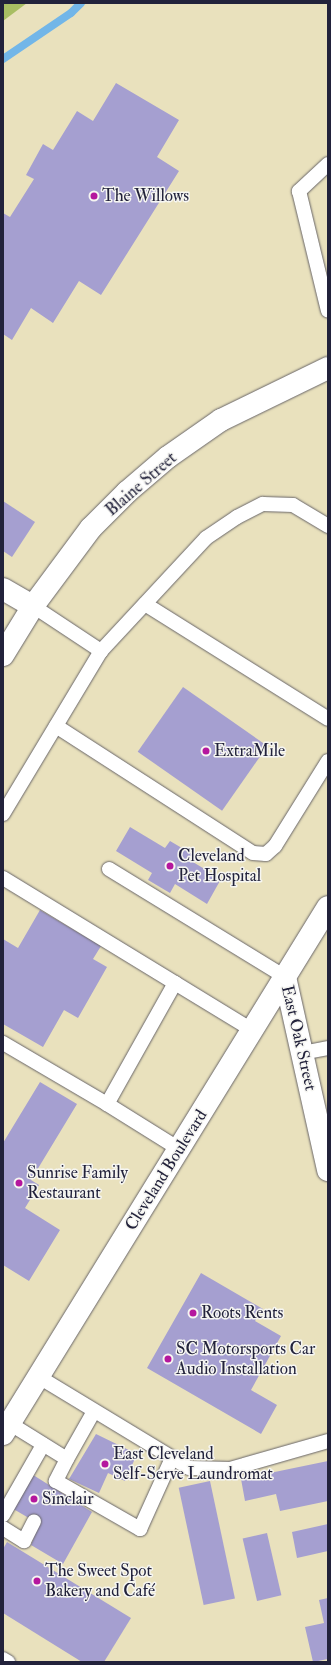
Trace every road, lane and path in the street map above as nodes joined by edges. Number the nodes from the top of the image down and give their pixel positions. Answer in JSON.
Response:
{"nodes":[{"id":1,"x":328,"y":164,"type":"edge"},
{"id":2,"x":328,"y":311,"type":"edge"},
{"id":3,"x":328,"y":368,"type":"edge"},
{"id":4,"x":328,"y":526,"type":"edge"},
{"id":5,"x":3,"y":589,"type":"edge"},
{"id":6,"x":145,"y":604,"type":"junction"},
{"id":7,"x":33,"y":606,"type":"junction"},
{"id":8,"x":101,"y":651,"type":"junction"},
{"id":9,"x":3,"y":655,"type":"edge"},
{"id":10,"x":328,"y":719,"type":"edge"},
{"id":11,"x":56,"y":726,"type":"junction"},
{"id":12,"x":328,"y":761,"type":"edge"},
{"id":13,"x":3,"y":814,"type":"edge"},
{"id":14,"x":109,"y":869,"type":"dead end"},
{"id":15,"x":3,"y":878,"type":"edge"},
{"id":16,"x":328,"y":907,"type":"edge"},
{"id":17,"x":285,"y":977,"type":"junction"},
{"id":18,"x":175,"y":983,"type":"junction"},
{"id":19,"x":252,"y":1030,"type":"junction"},
{"id":20,"x":3,"y":1043,"type":"edge"},
{"id":21,"x":328,"y":1048,"type":"edge"},
{"id":22,"x":302,"y":1054,"type":"junction"},
{"id":23,"x":107,"y":1104,"type":"junction"},
{"id":24,"x":179,"y":1149,"type":"junction"},
{"id":25,"x":328,"y":1170,"type":"edge"},
{"id":26,"x":39,"y":1377,"type":"junction"},
{"id":27,"x":94,"y":1412,"type":"junction"},
{"id":28,"x":5,"y":1425,"type":"edge"},
{"id":29,"x":328,"y":1440,"type":"edge"},
{"id":30,"x":43,"y":1444,"type":"junction"},
{"id":31,"x":172,"y":1458,"type":"junction"},
{"id":32,"x":67,"y":1459,"type":"junction"},
{"id":33,"x":3,"y":1515,"type":"edge"},
{"id":34,"x":34,"y":1521,"type":"dead end"},
{"id":35,"x":4,"y":1532,"type":"edge"},
{"id":36,"x":3,"y":1659,"type":"edge"},
{"id":37,"x":8,"y":1662,"type":"edge"}],
"edges":[{"from":1,"to":2,"type":"lane"},
{"from":3,"to":7,"type":"main road","name":"Blaine Street"},
{"from":4,"to":6,"type":"lane"},
{"from":5,"to":7,"type":"main road"},
{"from":6,"to":8,"type":"lane"},
{"from":6,"to":10,"type":"lane"},
{"from":7,"to":8,"type":"lane"},
{"from":7,"to":9,"type":"main road","name":"Blaine Street"},
{"from":8,"to":11,"type":"lane"},
{"from":11,"to":12,"type":"lane"},
{"from":11,"to":13,"type":"lane"},
{"from":14,"to":17,"type":"lane"},
{"from":15,"to":18,"type":"lane"},
{"from":16,"to":17,"type":"main road","name":"Cleveland Boulevard"},
{"from":17,"to":19,"type":"main road","name":"Cleveland Boulevard"},
{"from":17,"to":22,"type":"main road","name":"East Oak Street"},
{"from":18,"to":19,"type":"lane"},
{"from":18,"to":23,"type":"lane"},
{"from":19,"to":24,"type":"main road","name":"Cleveland Boulevard"},
{"from":20,"to":23,"type":"lane"},
{"from":21,"to":22,"type":"lane"},
{"from":22,"to":25,"type":"main road","name":"East Oak Street"},
{"from":23,"to":24,"type":"lane"},
{"from":24,"to":26,"type":"main road","name":"Cleveland Boulevard"},
{"from":26,"to":27,"type":"lane"},
{"from":26,"to":28,"type":"main road","name":"Cleveland Boulevard"},
{"from":27,"to":31,"type":"lane"},
{"from":27,"to":32,"type":"lane"},
{"from":28,"to":30,"type":"lane"},
{"from":29,"to":31,"type":"lane"},
{"from":30,"to":32,"type":"lane"},
{"from":30,"to":33,"type":"lane"},
{"from":31,"to":32,"type":"lane"},
{"from":34,"to":35,"type":"lane"},
{"from":36,"to":37,"type":"lane"}]}
